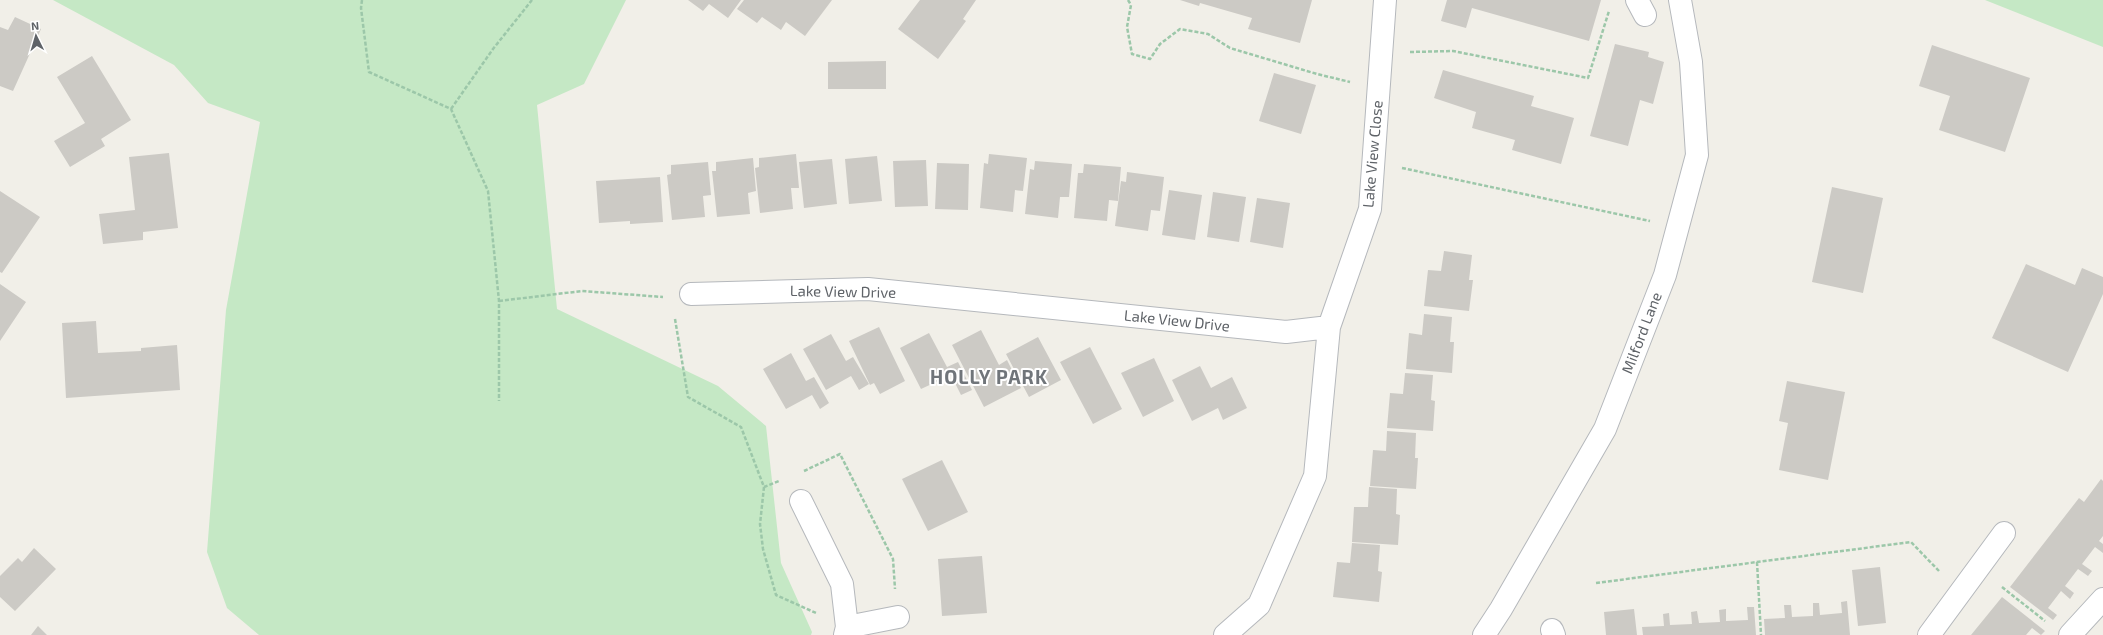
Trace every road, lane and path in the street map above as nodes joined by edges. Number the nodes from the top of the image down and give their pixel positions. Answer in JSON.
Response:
{"nodes":[{"id":1,"x":362,"y":0,"type":"edge"},
{"id":2,"x":532,"y":0,"type":"edge"},
{"id":3,"x":1128,"y":0,"type":"edge"},
{"id":4,"x":1385,"y":0,"type":"edge"},
{"id":5,"x":1680,"y":0,"type":"edge"},
{"id":6,"x":1610,"y":7,"type":"dead end"},
{"id":7,"x":1381,"y":53,"type":"junction"},
{"id":8,"x":1378,"y":94,"type":"junction"},
{"id":9,"x":451,"y":109,"type":"junction"},
{"id":10,"x":1413,"y":169,"type":"dead end"},
{"id":11,"x":1678,"y":227,"type":"junction"},
{"id":12,"x":681,"y":295,"type":"junction"},
{"id":13,"x":499,"y":301,"type":"junction"},
{"id":14,"x":1329,"y":327,"type":"junction"},
{"id":15,"x":499,"y":401,"type":"dead end"},
{"id":16,"x":799,"y":473,"type":"dead end"},
{"id":17,"x":781,"y":481,"type":"dead end"},
{"id":18,"x":764,"y":488,"type":"junction"},
{"id":19,"x":801,"y":501,"type":"dead end"},
{"id":20,"x":2004,"y":534,"type":"dead end"},
{"id":21,"x":1757,"y":562,"type":"junction"},
{"id":22,"x":1931,"y":562,"type":"dead end"},
{"id":23,"x":1596,"y":583,"type":"dead end"},
{"id":24,"x":2002,"y":587,"type":"dead end"},
{"id":25,"x":2103,"y":599,"type":"edge"},
{"id":26,"x":898,"y":617,"type":"joint"},
{"id":27,"x":2047,"y":622,"type":"dead end"},
{"id":28,"x":846,"y":631,"type":"edge"},
{"id":29,"x":1225,"y":635,"type":"edge"},
{"id":30,"x":1484,"y":635,"type":"edge"},
{"id":31,"x":1761,"y":635,"type":"edge"},
{"id":32,"x":1929,"y":635,"type":"edge"},
{"id":33,"x":2070,"y":635,"type":"edge"}],
"edges":[{"from":1,"to":9,"type":"path"},
{"from":2,"to":9,"type":"path"},
{"from":3,"to":8,"type":"path"},
{"from":4,"to":7,"type":"street","name":"Lake View Close"},
{"from":5,"to":11,"type":"street","name":"Milford Lane"},
{"from":6,"to":7,"type":"path"},
{"from":7,"to":8,"type":"street","name":"Lake View Close"},
{"from":8,"to":14,"type":"street","name":"Lake View Close"},
{"from":9,"to":13,"type":"path"},
{"from":10,"to":11,"type":"path"},
{"from":11,"to":30,"type":"street","name":"Milford Lane"},
{"from":12,"to":13,"type":"path"},
{"from":12,"to":14,"type":"street","name":"Lake View Drive"},
{"from":12,"to":18,"type":"path"},
{"from":13,"to":15,"type":"path"},
{"from":14,"to":29,"type":"street"},
{"from":16,"to":26,"type":"path"},
{"from":17,"to":18,"type":"path"},
{"from":18,"to":28,"type":"path"},
{"from":19,"to":28,"type":"street"},
{"from":20,"to":32,"type":"street"},
{"from":21,"to":22,"type":"path"},
{"from":21,"to":23,"type":"path"},
{"from":21,"to":31,"type":"path"},
{"from":24,"to":27,"type":"path"},
{"from":25,"to":33,"type":"street"},
{"from":26,"to":28,"type":"street"}]}
